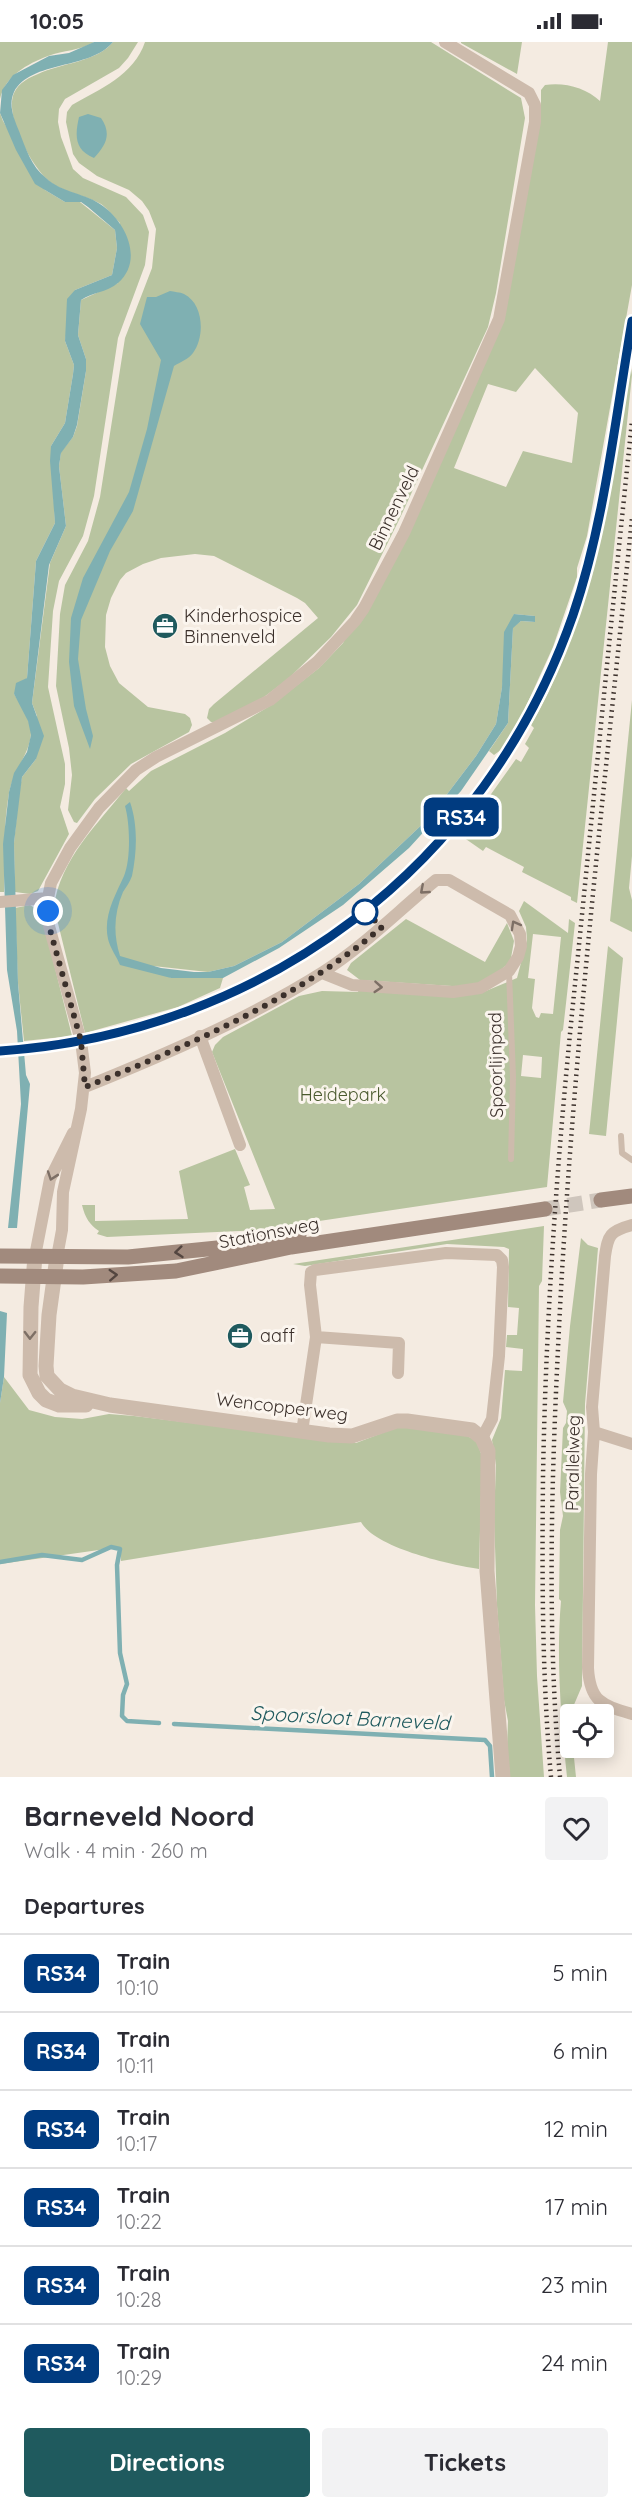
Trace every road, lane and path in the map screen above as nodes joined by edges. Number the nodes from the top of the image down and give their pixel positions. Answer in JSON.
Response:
{"nodes":[{"id":1,"x":445,"y":42,"type":"edge"},
{"id":2,"x":48,"y":898,"type":"junction"},
{"id":3,"x":0,"y":902,"type":"edge"},
{"id":4,"x":509,"y":971,"type":"junction"},
{"id":5,"x":322,"y":973,"type":"junction"},
{"id":6,"x":200,"y":1036,"type":"junction"},
{"id":7,"x":85,"y":1087,"type":"junction"},
{"id":8,"x":78,"y":1124,"type":"junction"},
{"id":9,"x":621,"y":1136,"type":"dead end"},
{"id":10,"x":240,"y":1145,"type":"dead end"},
{"id":11,"x":511,"y":1159,"type":"dead end"},
{"id":12,"x":632,"y":1160,"type":"edge"},
{"id":13,"x":632,"y":1187,"type":"edge"},
{"id":14,"x":632,"y":1196,"type":"edge"},
{"id":15,"x":632,"y":1225,"type":"edge"},
{"id":16,"x":0,"y":1256,"type":"edge"},
{"id":17,"x":35,"y":1256,"type":"junction"},
{"id":18,"x":57,"y":1257,"type":"junction"},
{"id":19,"x":0,"y":1276,"type":"edge"},
{"id":20,"x":33,"y":1277,"type":"junction"},
{"id":21,"x":54,"y":1277,"type":"junction"},
{"id":22,"x":316,"y":1337,"type":"junction"},
{"id":23,"x":398,"y":1372,"type":"dead end"},
{"id":24,"x":110,"y":1405,"type":"junction"},
{"id":25,"x":302,"y":1432,"type":"junction"},
{"id":26,"x":594,"y":1432,"type":"junction"},
{"id":27,"x":482,"y":1438,"type":"junction"},
{"id":28,"x":632,"y":1444,"type":"edge"},
{"id":29,"x":632,"y":1714,"type":"edge"},
{"id":30,"x":503,"y":1777,"type":"edge"}],
"edges":[{"from":1,"to":2,"type":"street","name":"Binnenveld"},
{"from":2,"to":3,"type":"street"},
{"from":2,"to":7,"type":"street","name":"Binnenveld"},
{"from":5,"to":4,"type":"street","one_way":true},
{"from":4,"to":5,"type":"street","one_way":true},
{"from":4,"to":11,"type":"lane","name":"Spoorlijnpad"},
{"from":5,"to":6,"type":"street"},
{"from":6,"to":7,"type":"street"},
{"from":6,"to":10,"type":"street"},
{"from":7,"to":8,"type":"street","name":"Binnenveld"},
{"from":8,"to":17,"type":"street","name":"Binnenveld","one_way":true},
{"from":8,"to":18,"type":"street","name":"Binnenveld"},
{"from":9,"to":12,"type":"lane"},
{"from":13,"to":14,"type":"main road"},
{"from":15,"to":26,"type":"street","name":"Parallelweg"},
{"from":16,"to":17,"type":"main road","name":"Stationsweg"},
{"from":17,"to":18,"type":"main road","name":"Stationsweg"},
{"from":17,"to":20,"type":"street"},
{"from":18,"to":21,"type":"street"},
{"from":21,"to":18,"type":"main road","name":"Stationsweg","one_way":true},
{"from":19,"to":20,"type":"main road","name":"Stationsweg"},
{"from":20,"to":21,"type":"main road","name":"Stationsweg"},
{"from":20,"to":24,"type":"street","name":"Wencopperweg","one_way":true},
{"from":21,"to":24,"type":"street","name":"Wencopperweg"},
{"from":22,"to":23,"type":"street"},
{"from":22,"to":25,"type":"street"},
{"from":22,"to":27,"type":"street"},
{"from":24,"to":25,"type":"street","name":"Wencopperweg"},
{"from":25,"to":27,"type":"street","name":"Wencopperweg"},
{"from":26,"to":28,"type":"street"},
{"from":26,"to":29,"type":"street","name":"Parallelweg"},
{"from":27,"to":30,"type":"street"}]}
